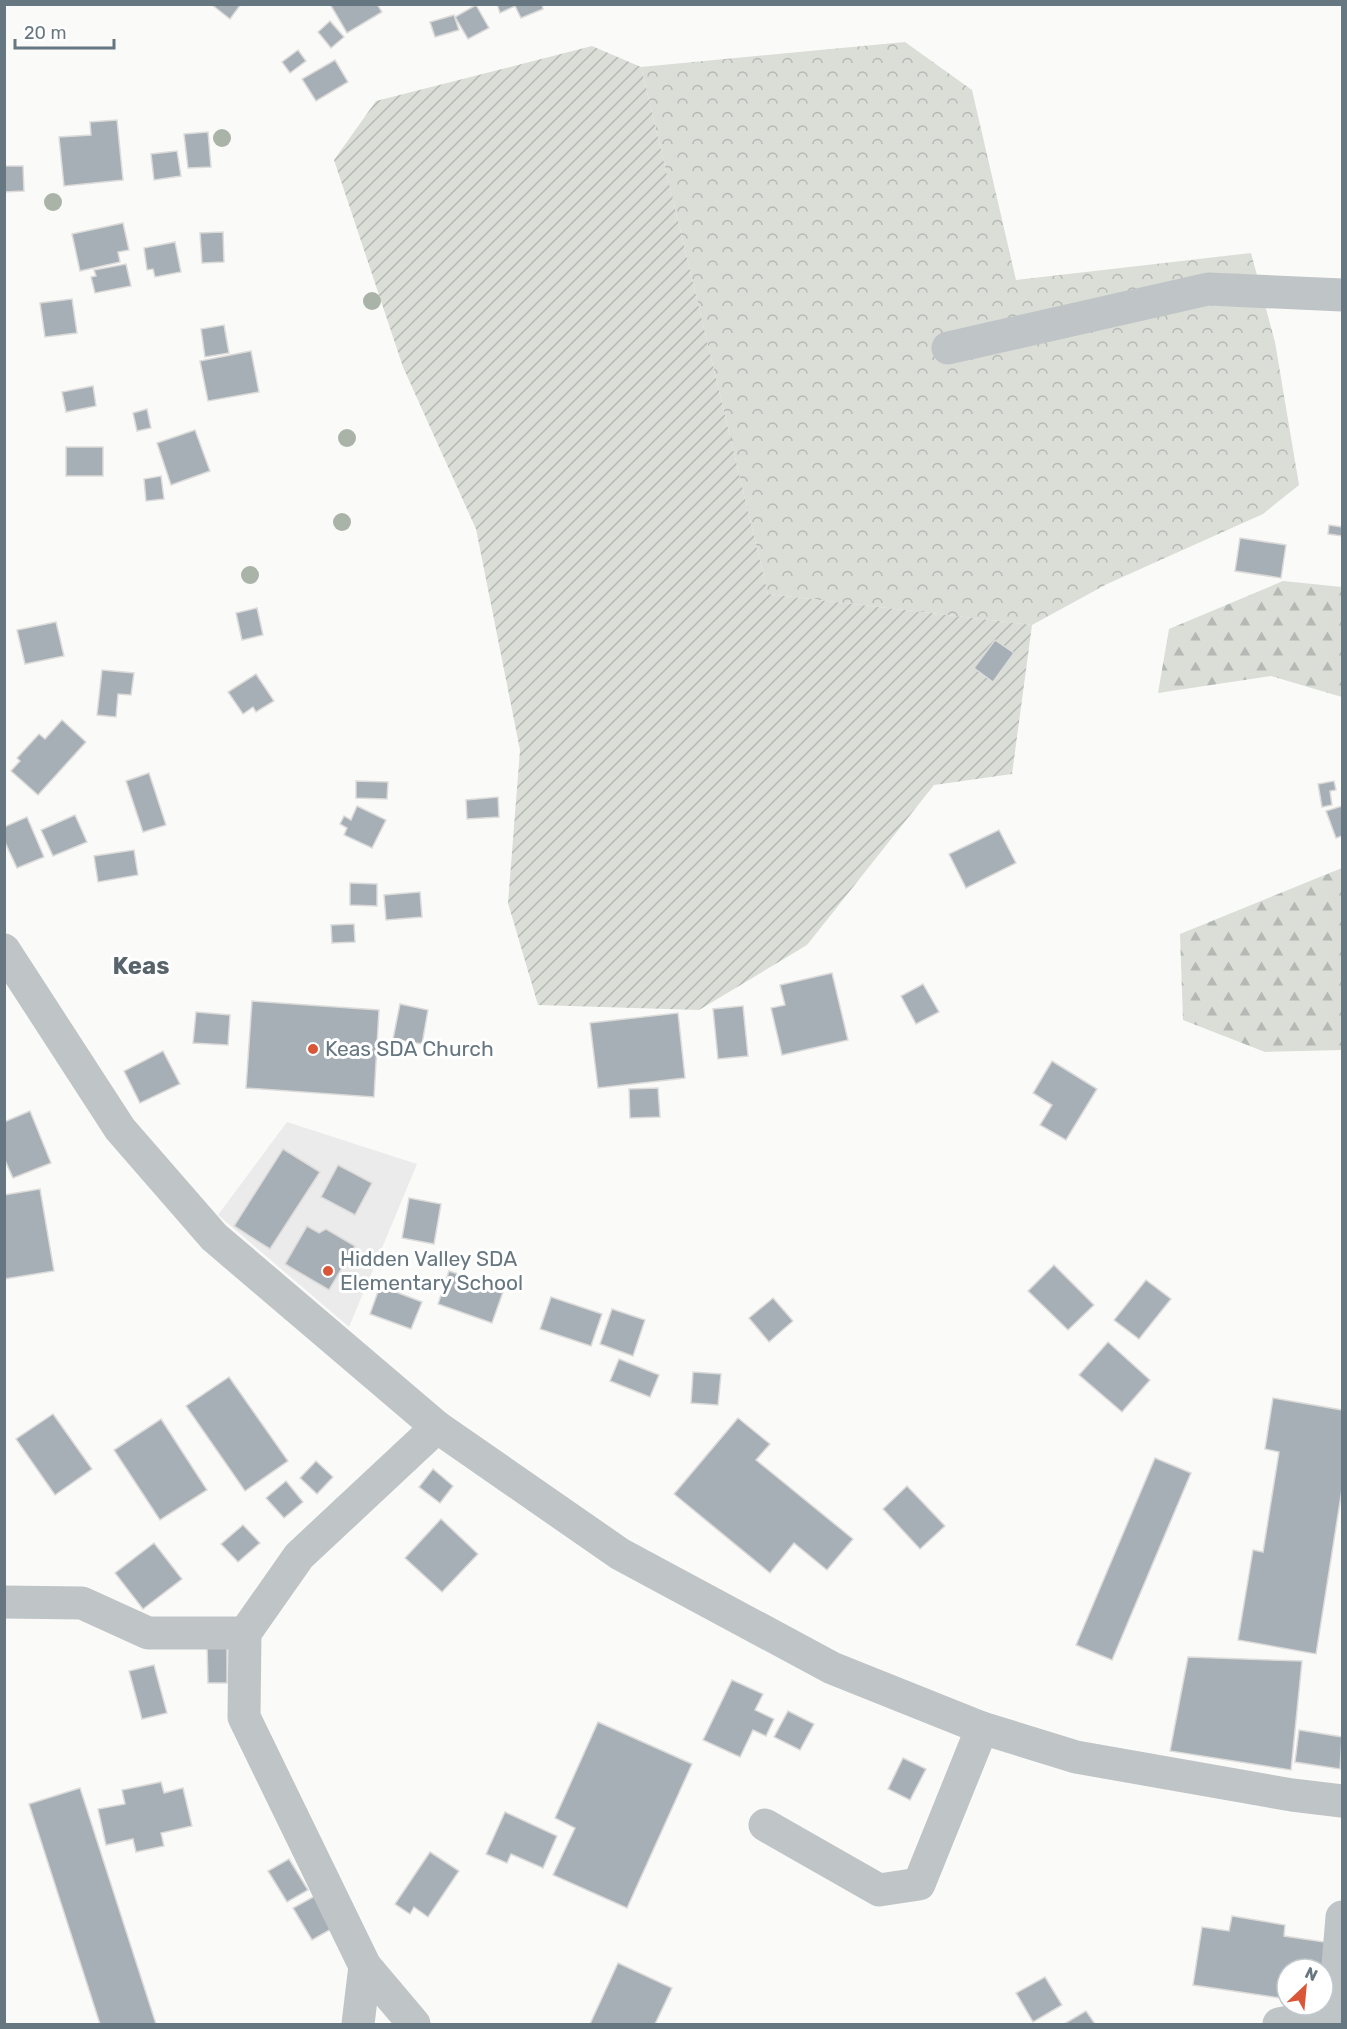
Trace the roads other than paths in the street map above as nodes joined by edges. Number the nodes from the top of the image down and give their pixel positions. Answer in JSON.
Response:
{"nodes":[{"id":1,"x":1342,"y":295,"type":"edge"},
{"id":2,"x":948,"y":348,"type":"dead end"},
{"id":3,"x":4,"y":950,"type":"edge"},
{"id":4,"x":437,"y":1427,"type":"junction"},
{"id":5,"x":4,"y":1602,"type":"edge"},
{"id":6,"x":245,"y":1633,"type":"junction"},
{"id":7,"x":982,"y":1728,"type":"junction"},
{"id":8,"x":1342,"y":1801,"type":"edge"},
{"id":9,"x":765,"y":1825,"type":"dead end"},
{"id":10,"x":1342,"y":1917,"type":"edge"},
{"id":11,"x":365,"y":1966,"type":"junction"},
{"id":12,"x":358,"y":2025,"type":"edge"},
{"id":13,"x":414,"y":2025,"type":"edge"},
{"id":14,"x":1279,"y":2025,"type":"edge"}],
"edges":[{"from":1,"to":2,"type":"street"},
{"from":3,"to":4,"type":"street"},
{"from":4,"to":6,"type":"street"},
{"from":4,"to":7,"type":"street"},
{"from":5,"to":6,"type":"street"},
{"from":6,"to":11,"type":"street"},
{"from":7,"to":8,"type":"street"},
{"from":7,"to":9,"type":"street"},
{"from":10,"to":14,"type":"street"},
{"from":11,"to":12,"type":"street"},
{"from":11,"to":13,"type":"street"}]}
